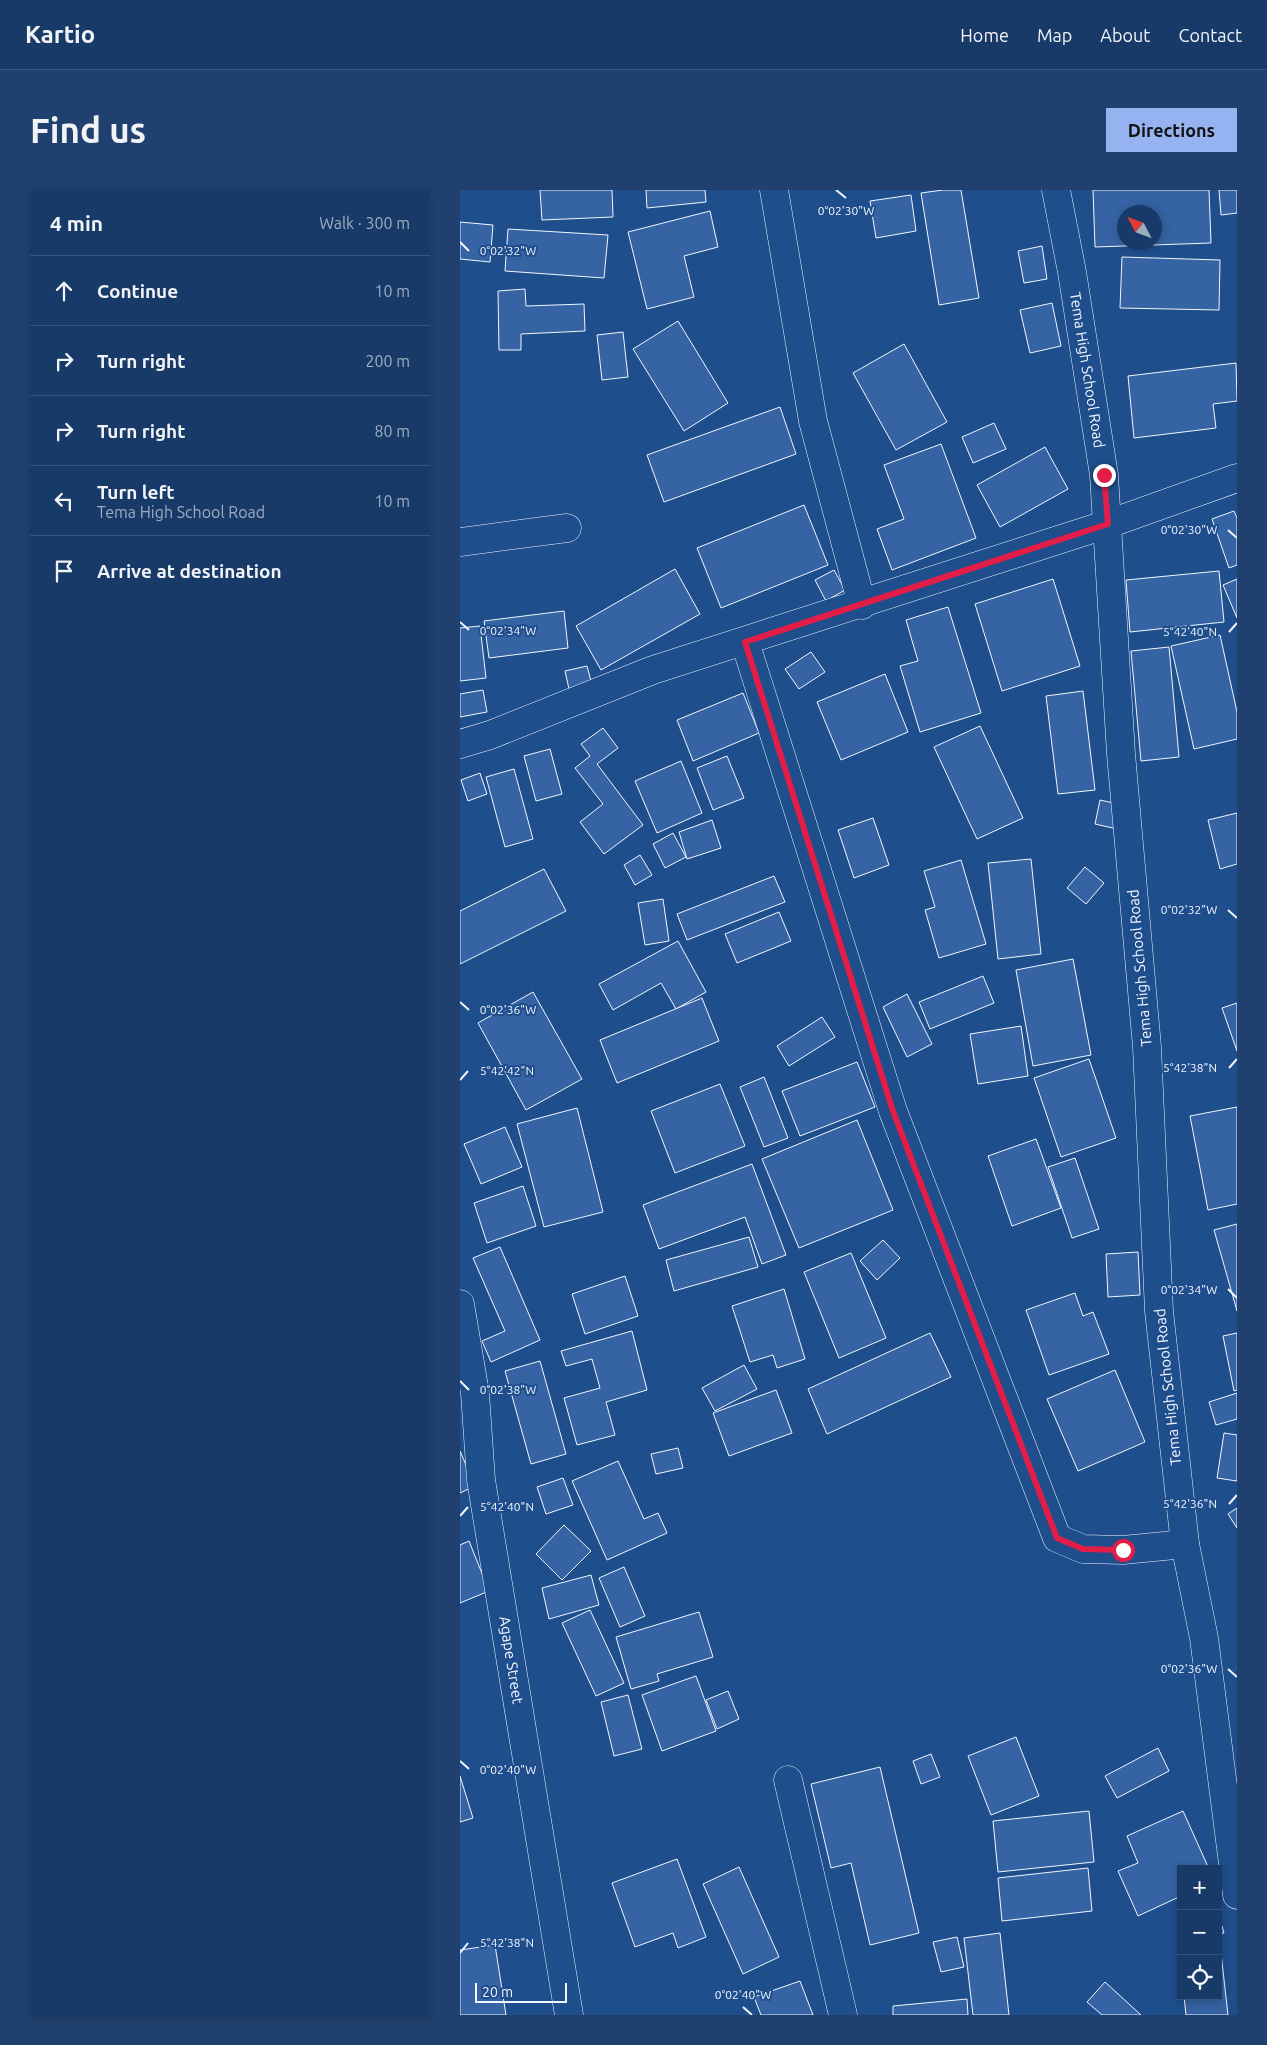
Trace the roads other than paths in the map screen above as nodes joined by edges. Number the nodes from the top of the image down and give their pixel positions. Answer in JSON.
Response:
{"nodes":[{"id":1,"x":774,"y":190,"type":"edge"},
{"id":2,"x":1056,"y":190,"type":"edge"},
{"id":3,"x":1237,"y":478,"type":"edge"},
{"id":4,"x":1108,"y":524,"type":"junction"},
{"id":5,"x":566,"y":528,"type":"dead end"},
{"id":6,"x":460,"y":542,"type":"edge"},
{"id":7,"x":862,"y":605,"type":"junction"},
{"id":8,"x":745,"y":642,"type":"junction"},
{"id":9,"x":460,"y":744,"type":"edge"},
{"id":10,"x":460,"y":1304,"type":"edge"},
{"id":11,"x":1185,"y":1544,"type":"junction"},
{"id":12,"x":788,"y":1780,"type":"dead end"},
{"id":13,"x":1237,"y":1895,"type":"edge"},
{"id":14,"x":569,"y":2015,"type":"edge"},
{"id":15,"x":843,"y":2015,"type":"edge"}],
"edges":[{"from":1,"to":7,"type":"street"},
{"from":2,"to":4,"type":"street","name":"Tema High School Road"},
{"from":3,"to":4,"type":"street"},
{"from":4,"to":7,"type":"street"},
{"from":4,"to":11,"type":"street","name":"Tema High School Road"},
{"from":5,"to":6,"type":"street"},
{"from":7,"to":8,"type":"street"},
{"from":8,"to":9,"type":"street"},
{"from":8,"to":11,"type":"street"},
{"from":10,"to":14,"type":"street","name":"Agape Street"},
{"from":11,"to":13,"type":"street","name":"Tema High School Road"},
{"from":12,"to":15,"type":"street"}]}
